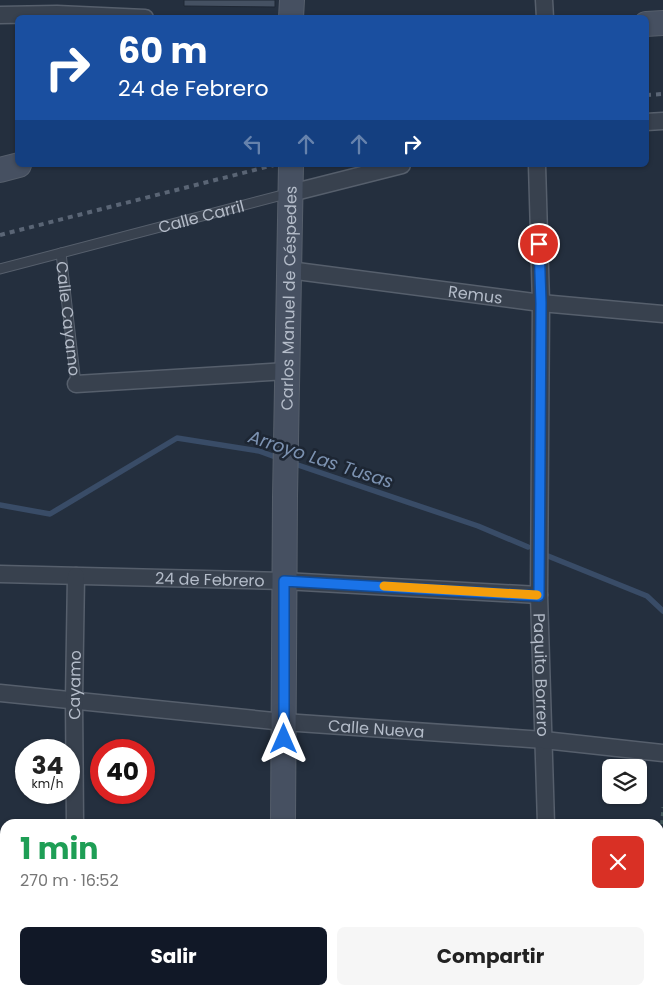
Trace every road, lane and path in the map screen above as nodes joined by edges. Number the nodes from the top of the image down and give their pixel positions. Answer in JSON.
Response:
{"nodes":[{"id":1,"x":292,"y":0,"type":"edge"},
{"id":2,"x":544,"y":0,"type":"edge"},
{"id":3,"x":57,"y":11,"type":"edge"},
{"id":4,"x":0,"y":15,"type":"edge"},
{"id":5,"x":107,"y":15,"type":"edge"},
{"id":6,"x":291,"y":15,"type":"edge"},
{"id":7,"x":545,"y":15,"type":"edge"},
{"id":8,"x":663,"y":23,"type":"edge"},
{"id":9,"x":649,"y":24,"type":"edge"},
{"id":10,"x":663,"y":121,"type":"edge"},
{"id":11,"x":649,"y":122,"type":"edge"},
{"id":12,"x":15,"y":166,"type":"edge"},
{"id":13,"x":291,"y":167,"type":"edge"},
{"id":14,"x":394,"y":167,"type":"edge"},
{"id":15,"x":537,"y":167,"type":"edge"},
{"id":16,"x":0,"y":170,"type":"edge"},
{"id":17,"x":291,"y":193,"type":"junction"},
{"id":18,"x":61,"y":253,"type":"junction"},
{"id":19,"x":0,"y":269,"type":"edge"},
{"id":20,"x":289,"y":270,"type":"junction"},
{"id":21,"x":541,"y":303,"type":"junction"},
{"id":22,"x":663,"y":314,"type":"edge"},
{"id":23,"x":287,"y":371,"type":"junction"},
{"id":24,"x":76,"y":384,"type":"joint"},
{"id":25,"x":0,"y":574,"type":"edge"},
{"id":26,"x":76,"y":576,"type":"junction"},
{"id":27,"x":284,"y":581,"type":"junction"},
{"id":28,"x":539,"y":596,"type":"junction"},
{"id":29,"x":0,"y":693,"type":"edge"},
{"id":30,"x":74,"y":700,"type":"junction"},
{"id":31,"x":284,"y":722,"type":"junction"},
{"id":32,"x":544,"y":740,"type":"junction"},
{"id":33,"x":663,"y":753,"type":"edge"},
{"id":34,"x":75,"y":819,"type":"edge"},
{"id":35,"x":284,"y":819,"type":"edge"},
{"id":36,"x":546,"y":819,"type":"edge"}],
"edges":[{"from":1,"to":6,"type":"street"},
{"from":2,"to":7,"type":"street"},
{"from":3,"to":4,"type":"street"},
{"from":3,"to":5,"type":"street"},
{"from":8,"to":9,"type":"street"},
{"from":10,"to":11,"type":"street"},
{"from":12,"to":16,"type":"street"},
{"from":13,"to":17,"type":"street","name":"Carlos Manuel de Céspedes"},
{"from":14,"to":17,"type":"street","name":"Calle Carril"},
{"from":15,"to":21,"type":"street","name":"Paquito Borrero"},
{"from":17,"to":18,"type":"lane","name":"Calle Carril"},
{"from":17,"to":20,"type":"street","name":"Carlos Manuel de Céspedes"},
{"from":18,"to":19,"type":"lane","name":"Calle Carril"},
{"from":18,"to":24,"type":"lane","name":"Calle Cayamo"},
{"from":20,"to":21,"type":"street","name":"Remus"},
{"from":20,"to":23,"type":"street","name":"Carlos Manuel de Céspedes"},
{"from":21,"to":22,"type":"street","name":"Remus"},
{"from":21,"to":28,"type":"street","name":"Paquito Borrero"},
{"from":23,"to":24,"type":"street"},
{"from":23,"to":27,"type":"street","name":"Carlos Manuel de Céspedes"},
{"from":25,"to":26,"type":"street","name":"24 de Febrero"},
{"from":26,"to":27,"type":"street","name":"24 de Febrero"},
{"from":26,"to":30,"type":"street","name":"Cayamo"},
{"from":27,"to":28,"type":"street","name":"24 de Febrero"},
{"from":27,"to":31,"type":"street"},
{"from":28,"to":32,"type":"street","name":"Paquito Borrero"},
{"from":29,"to":30,"type":"street","name":"Calle Nueva"},
{"from":30,"to":31,"type":"street","name":"Calle Nueva"},
{"from":30,"to":34,"type":"street","name":"Cayamo"},
{"from":31,"to":32,"type":"street","name":"Calle Nueva"},
{"from":31,"to":35,"type":"street"},
{"from":32,"to":33,"type":"street","name":"Calle Nueva"},
{"from":32,"to":36,"type":"street","name":"Paquito Borrero"}]}
